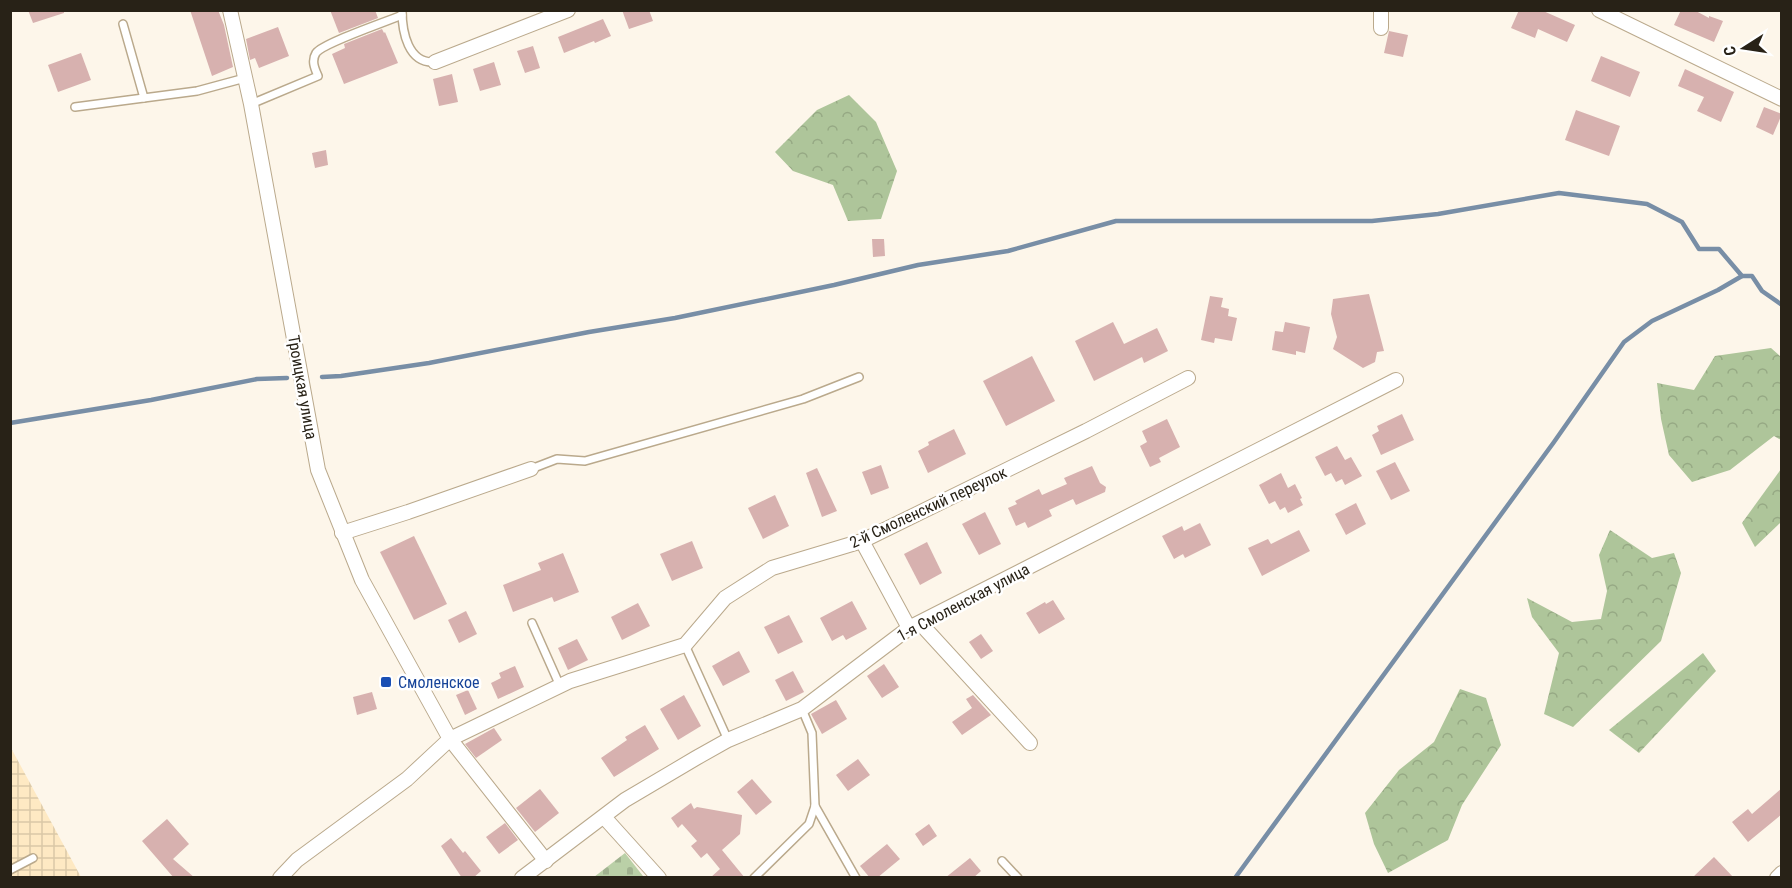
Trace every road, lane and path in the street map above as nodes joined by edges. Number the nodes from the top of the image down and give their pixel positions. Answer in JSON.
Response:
{"nodes":[{"id":1,"x":230,"y":10,"type":"edge"},
{"id":2,"x":568,"y":10,"type":"edge"},
{"id":3,"x":1381,"y":10,"type":"edge"},
{"id":4,"x":1599,"y":10,"type":"edge"},
{"id":5,"x":402,"y":13,"type":"edge"},
{"id":6,"x":123,"y":24,"type":"dead end"},
{"id":7,"x":1381,"y":28,"type":"dead end"},
{"id":8,"x":435,"y":62,"type":"joint"},
{"id":9,"x":246,"y":78,"type":"junction"},
{"id":10,"x":144,"y":98,"type":"junction"},
{"id":11,"x":1782,"y":99,"type":"edge"},
{"id":12,"x":251,"y":104,"type":"junction"},
{"id":13,"x":75,"y":107,"type":"dead end"},
{"id":14,"x":859,"y":377,"type":"dead end"},
{"id":15,"x":1188,"y":378,"type":"dead end"},
{"id":16,"x":1396,"y":380,"type":"dead end"},
{"id":17,"x":531,"y":469,"type":"joint"},
{"id":18,"x":342,"y":533,"type":"junction"},
{"id":19,"x":862,"y":541,"type":"junction"},
{"id":20,"x":532,"y":623,"type":"dead end"},
{"id":21,"x":914,"y":625,"type":"junction"},
{"id":22,"x":685,"y":645,"type":"junction"},
{"id":23,"x":560,"y":686,"type":"junction"},
{"id":24,"x":802,"y":709,"type":"junction"},
{"id":25,"x":450,"y":739,"type":"junction"},
{"id":26,"x":728,"y":740,"type":"junction"},
{"id":27,"x":1030,"y":743,"type":"dead end"},
{"id":28,"x":815,"y":806,"type":"junction"},
{"id":29,"x":604,"y":816,"type":"junction"},
{"id":30,"x":33,"y":858,"type":"dead end"},
{"id":31,"x":546,"y":861,"type":"junction"},
{"id":32,"x":1002,"y":861,"type":"dead end"},
{"id":33,"x":10,"y":870,"type":"edge"},
{"id":34,"x":1782,"y":873,"type":"edge"},
{"id":35,"x":279,"y":878,"type":"edge"},
{"id":36,"x":522,"y":878,"type":"edge"},
{"id":37,"x":659,"y":878,"type":"edge"},
{"id":38,"x":754,"y":878,"type":"edge"},
{"id":39,"x":856,"y":878,"type":"edge"},
{"id":40,"x":1018,"y":878,"type":"edge"},
{"id":41,"x":1777,"y":878,"type":"edge"}],
"edges":[{"from":1,"to":9,"type":"street","name":"Троицкая улица"},
{"from":2,"to":8,"type":"street"},
{"from":3,"to":7,"type":"street"},
{"from":4,"to":11,"type":"street"},
{"from":5,"to":8,"type":"lane"},
{"from":5,"to":12,"type":"lane"},
{"from":6,"to":10,"type":"lane"},
{"from":9,"to":10,"type":"lane"},
{"from":9,"to":12,"type":"street","name":"Троицкая улица"},
{"from":10,"to":13,"type":"lane"},
{"from":12,"to":18,"type":"street","name":"Троицкая улица"},
{"from":14,"to":17,"type":"lane"},
{"from":15,"to":19,"type":"street","name":"2-й Смоленский переулок"},
{"from":16,"to":21,"type":"street","name":"1-я Смоленская улица"},
{"from":17,"to":18,"type":"street"},
{"from":18,"to":25,"type":"street","name":"Троицкая улица"},
{"from":19,"to":21,"type":"street"},
{"from":19,"to":22,"type":"street","name":"2-й Смоленский переулок"},
{"from":20,"to":23,"type":"lane"},
{"from":21,"to":24,"type":"street","name":"1-я Смоленская улица"},
{"from":21,"to":27,"type":"street"},
{"from":22,"to":23,"type":"street"},
{"from":22,"to":26,"type":"lane"},
{"from":23,"to":25,"type":"street"},
{"from":24,"to":26,"type":"street","name":"1-я Смоленская улица"},
{"from":24,"to":28,"type":"lane"},
{"from":25,"to":31,"type":"street","name":"Троицкая улица"},
{"from":25,"to":35,"type":"street"},
{"from":26,"to":29,"type":"street","name":"1-я Смоленская улица"},
{"from":28,"to":38,"type":"lane"},
{"from":28,"to":39,"type":"lane"},
{"from":29,"to":31,"type":"street","name":"1-я Смоленская улица"},
{"from":29,"to":37,"type":"street"},
{"from":30,"to":33,"type":"lane"},
{"from":31,"to":36,"type":"street","name":"1-я Смоленская улица"},
{"from":32,"to":40,"type":"lane"},
{"from":34,"to":41,"type":"street"}]}
